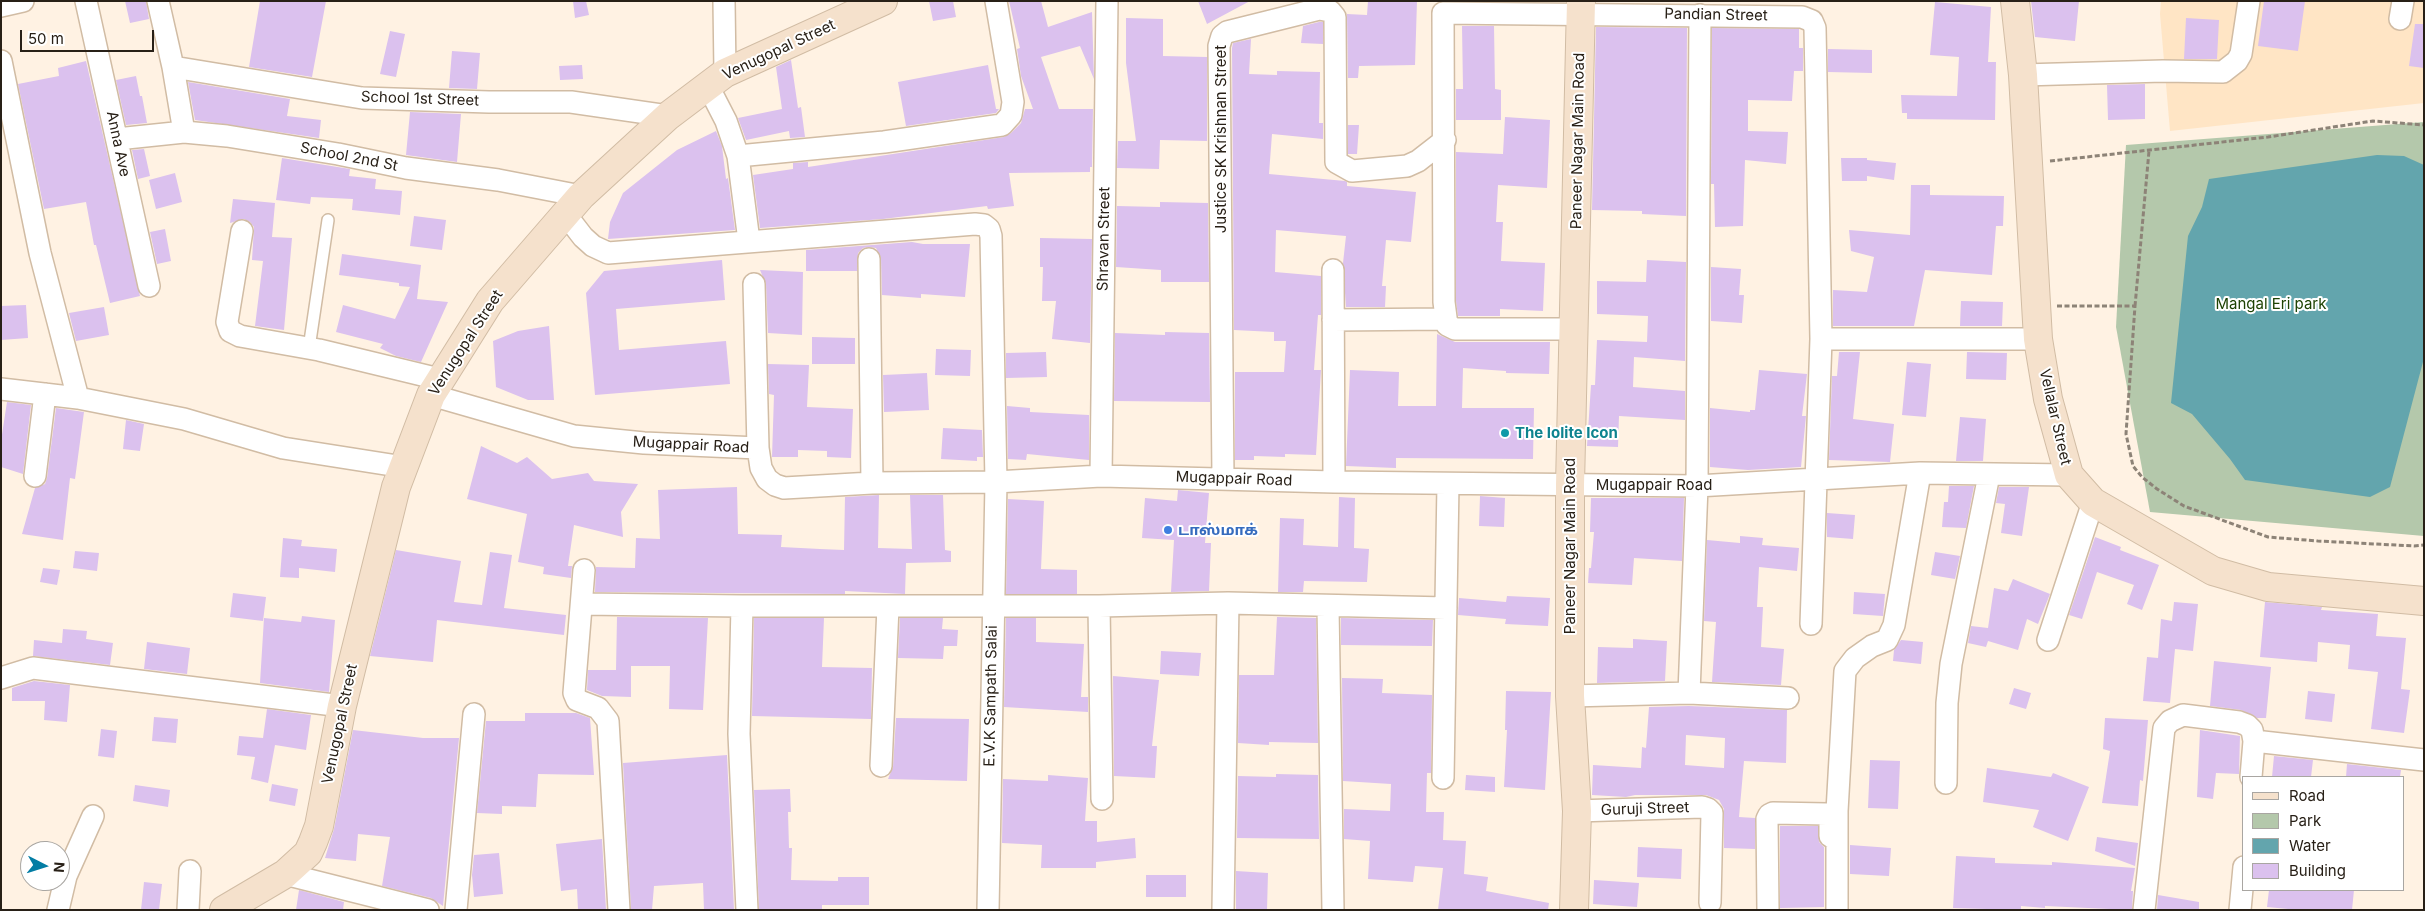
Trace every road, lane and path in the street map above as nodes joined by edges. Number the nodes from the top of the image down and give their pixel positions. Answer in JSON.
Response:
{"nodes":[{"id":1,"x":22,"y":1,"type":"edge"},
{"id":2,"x":86,"y":1,"type":"edge"},
{"id":3,"x":158,"y":1,"type":"edge"},
{"id":4,"x":724,"y":1,"type":"edge"},
{"id":5,"x":883,"y":1,"type":"edge"},
{"id":6,"x":996,"y":1,"type":"edge"},
{"id":7,"x":1107,"y":1,"type":"edge"},
{"id":8,"x":2014,"y":1,"type":"edge"},
{"id":9,"x":2249,"y":1,"type":"edge"},
{"id":10,"x":1,"y":6,"type":"edge"},
{"id":11,"x":1442,"y":7,"type":"edge"},
{"id":12,"x":1581,"y":7,"type":"edge"},
{"id":13,"x":1700,"y":15,"type":"junction"},
{"id":14,"x":1,"y":62,"type":"edge"},
{"id":15,"x":173,"y":67,"type":"junction"},
{"id":16,"x":2023,"y":75,"type":"junction"},
{"id":17,"x":717,"y":79,"type":"junction"},
{"id":18,"x":668,"y":116,"type":"junction"},
{"id":19,"x":2424,"y":125,"type":"edge"},
{"id":20,"x":184,"y":132,"type":"junction"},
{"id":21,"x":117,"y":139,"type":"junction"},
{"id":22,"x":1445,"y":140,"type":"junction"},
{"id":23,"x":2149,"y":151,"type":"junction"},
{"id":24,"x":738,"y":156,"type":"junction"},
{"id":25,"x":2028,"y":164,"type":"junction"},
{"id":26,"x":574,"y":205,"type":"junction"},
{"id":27,"x":328,"y":220,"type":"dead end"},
{"id":28,"x":242,"y":231,"type":"dead end"},
{"id":29,"x":749,"y":241,"type":"junction"},
{"id":30,"x":870,"y":259,"type":"dead end"},
{"id":31,"x":1333,"y":270,"type":"dead end"},
{"id":32,"x":754,"y":284,"type":"dead end"},
{"id":33,"x":148,"y":286,"type":"dead end"},
{"id":34,"x":2036,"y":306,"type":"junction"},
{"id":35,"x":2135,"y":306,"type":"junction"},
{"id":36,"x":1445,"y":319,"type":"junction"},
{"id":37,"x":1333,"y":320,"type":"junction"},
{"id":38,"x":1574,"y":329,"type":"junction"},
{"id":39,"x":1821,"y":339,"type":"junction"},
{"id":40,"x":2038,"y":339,"type":"junction"},
{"id":41,"x":309,"y":348,"type":"junction"},
{"id":42,"x":435,"y":387,"type":"junction"},
{"id":43,"x":1,"y":389,"type":"edge"},
{"id":44,"x":45,"y":394,"type":"junction"},
{"id":45,"x":78,"y":398,"type":"junction"},
{"id":46,"x":758,"y":448,"type":"junction"},
{"id":47,"x":404,"y":467,"type":"junction"},
{"id":48,"x":1920,"y":473,"type":"junction"},
{"id":49,"x":1989,"y":475,"type":"junction"},
{"id":50,"x":35,"y":476,"type":"dead end"},
{"id":51,"x":1101,"y":476,"type":"junction"},
{"id":52,"x":2069,"y":476,"type":"junction"},
{"id":53,"x":1223,"y":478,"type":"junction"},
{"id":54,"x":1817,"y":480,"type":"junction"},
{"id":55,"x":996,"y":482,"type":"junction"},
{"id":56,"x":1334,"y":482,"type":"junction"},
{"id":57,"x":872,"y":483,"type":"junction"},
{"id":58,"x":1448,"y":484,"type":"junction"},
{"id":59,"x":1570,"y":485,"type":"junction"},
{"id":60,"x":1696,"y":486,"type":"junction"},
{"id":61,"x":2093,"y":502,"type":"junction"},
{"id":62,"x":2424,"y":545,"type":"edge"},
{"id":63,"x":584,"y":570,"type":"dead end"},
{"id":64,"x":2424,"y":601,"type":"edge"},
{"id":65,"x":1228,"y":602,"type":"junction"},
{"id":66,"x":582,"y":604,"type":"junction"},
{"id":67,"x":742,"y":606,"type":"junction"},
{"id":68,"x":993,"y":606,"type":"junction"},
{"id":69,"x":1099,"y":606,"type":"junction"},
{"id":70,"x":888,"y":607,"type":"junction"},
{"id":71,"x":1328,"y":607,"type":"junction"},
{"id":72,"x":1446,"y":608,"type":"junction"},
{"id":73,"x":1811,"y":624,"type":"dead end"},
{"id":74,"x":2048,"y":640,"type":"dead end"},
{"id":75,"x":1,"y":678,"type":"edge"},
{"id":76,"x":1688,"y":693,"type":"junction"},
{"id":77,"x":1570,"y":696,"type":"junction"},
{"id":78,"x":1788,"y":698,"type":"dead end"},
{"id":79,"x":342,"y":706,"type":"junction"},
{"id":80,"x":474,"y":714,"type":"dead end"},
{"id":81,"x":2254,"y":741,"type":"junction"},
{"id":82,"x":2424,"y":760,"type":"edge"},
{"id":83,"x":881,"y":766,"type":"dead end"},
{"id":84,"x":2251,"y":776,"type":"edge"},
{"id":85,"x":1443,"y":778,"type":"dead end"},
{"id":86,"x":1946,"y":783,"type":"dead end"},
{"id":87,"x":1102,"y":799,"type":"dead end"},
{"id":88,"x":1577,"y":811,"type":"junction"},
{"id":89,"x":93,"y":816,"type":"dead end"},
{"id":90,"x":190,"y":871,"type":"dead end"},
{"id":91,"x":285,"y":874,"type":"junction"},
{"id":92,"x":2242,"y":888,"type":"edge"},
{"id":93,"x":1710,"y":903,"type":"dead end"},
{"id":94,"x":1836,"y":909,"type":"edge"},
{"id":95,"x":58,"y":910,"type":"edge"},
{"id":96,"x":188,"y":910,"type":"edge"},
{"id":97,"x":224,"y":910,"type":"edge"},
{"id":98,"x":428,"y":910,"type":"edge"},
{"id":99,"x":456,"y":910,"type":"edge"},
{"id":100,"x":619,"y":910,"type":"edge"},
{"id":101,"x":747,"y":910,"type":"edge"},
{"id":102,"x":988,"y":910,"type":"edge"},
{"id":103,"x":1223,"y":910,"type":"edge"},
{"id":104,"x":1333,"y":910,"type":"edge"},
{"id":105,"x":1574,"y":910,"type":"edge"},
{"id":106,"x":1768,"y":910,"type":"edge"},
{"id":107,"x":2144,"y":910,"type":"edge"},
{"id":108,"x":2240,"y":910,"type":"edge"}],
"edges":[{"from":1,"to":10,"type":"street"},
{"from":2,"to":21,"type":"street","name":"Anna Ave"},
{"from":3,"to":15,"type":"street"},
{"from":4,"to":17,"type":"street"},
{"from":5,"to":17,"type":"street","name":"Venugopal Street"},
{"from":6,"to":24,"type":"street"},
{"from":7,"to":51,"type":"street","name":"Shravan Street"},
{"from":8,"to":16,"type":"street","name":"Vellalar Street"},
{"from":9,"to":16,"type":"street"},
{"from":11,"to":12,"type":"street","name":"Pandian Street"},
{"from":11,"to":22,"type":"street"},
{"from":12,"to":13,"type":"street","name":"Pandian Street"},
{"from":12,"to":38,"type":"street","name":"Paneer Nagar Main Road"},
{"from":13,"to":39,"type":"street","name":"Pandian Street"},
{"from":13,"to":60,"type":"street"},
{"from":14,"to":45,"type":"street"},
{"from":15,"to":18,"type":"street","name":"School 1st Street"},
{"from":15,"to":20,"type":"street"},
{"from":16,"to":25,"type":"street","name":"Vellalar Street"},
{"from":17,"to":18,"type":"street","name":"Venugopal Street"},
{"from":17,"to":24,"type":"street"},
{"from":18,"to":26,"type":"street","name":"Venugopal Street"},
{"from":19,"to":23,"type":"path"},
{"from":20,"to":21,"type":"street","name":"School 2nd St"},
{"from":20,"to":26,"type":"street","name":"School 2nd St"},
{"from":21,"to":33,"type":"street","name":"Anna Ave"},
{"from":22,"to":36,"type":"street"},
{"from":22,"to":53,"type":"street","name":"Justice SK Krishnan Street"},
{"from":23,"to":25,"type":"path"},
{"from":23,"to":35,"type":"path"},
{"from":24,"to":29,"type":"street"},
{"from":25,"to":34,"type":"street","name":"Vellalar Street"},
{"from":26,"to":29,"type":"street"},
{"from":26,"to":42,"type":"street","name":"Venugopal Street"},
{"from":27,"to":41,"type":"lane"},
{"from":28,"to":41,"type":"street","name":"Mugappair Road"},
{"from":29,"to":55,"type":"street","name":"E.V.K Sampath Salai"},
{"from":30,"to":57,"type":"street"},
{"from":31,"to":37,"type":"street"},
{"from":32,"to":46,"type":"street"},
{"from":34,"to":35,"type":"path"},
{"from":34,"to":40,"type":"street","name":"Vellalar Street"},
{"from":35,"to":62,"type":"path"},
{"from":36,"to":37,"type":"street"},
{"from":36,"to":38,"type":"street"},
{"from":37,"to":56,"type":"street"},
{"from":38,"to":59,"type":"street","name":"Paneer Nagar Main Road"},
{"from":39,"to":40,"type":"street"},
{"from":39,"to":54,"type":"street"},
{"from":40,"to":52,"type":"street","name":"Vellalar Street"},
{"from":41,"to":42,"type":"street","name":"Mugappair Road"},
{"from":42,"to":46,"type":"street","name":"Mugappair Road"},
{"from":42,"to":47,"type":"street","name":"Venugopal Street"},
{"from":43,"to":44,"type":"street"},
{"from":44,"to":45,"type":"street"},
{"from":44,"to":50,"type":"street"},
{"from":45,"to":47,"type":"street"},
{"from":46,"to":57,"type":"street","name":"Mugappair Road"},
{"from":47,"to":79,"type":"street","name":"Venugopal Street"},
{"from":48,"to":49,"type":"street","name":"Mugappair Road"},
{"from":48,"to":54,"type":"street","name":"Mugappair Road"},
{"from":48,"to":94,"type":"street"},
{"from":49,"to":52,"type":"street","name":"Mugappair Road"},
{"from":49,"to":86,"type":"street"},
{"from":51,"to":53,"type":"street","name":"Mugappair Road"},
{"from":51,"to":55,"type":"street","name":"Mugappair Road"},
{"from":52,"to":61,"type":"street","name":"Vellalar Street"},
{"from":53,"to":56,"type":"street","name":"Mugappair Road"},
{"from":54,"to":60,"type":"street","name":"Mugappair Road"},
{"from":54,"to":73,"type":"street"},
{"from":55,"to":57,"type":"street","name":"Mugappair Road"},
{"from":55,"to":68,"type":"street","name":"E.V.K Sampath Salai"},
{"from":56,"to":58,"type":"street","name":"Mugappair Road"},
{"from":58,"to":59,"type":"street","name":"Mugappair Road"},
{"from":58,"to":72,"type":"street"},
{"from":59,"to":60,"type":"street","name":"Mugappair Road"},
{"from":59,"to":77,"type":"street","name":"Paneer Nagar Main Road"},
{"from":60,"to":76,"type":"street"},
{"from":61,"to":64,"type":"street","name":"Vellalar Street"},
{"from":61,"to":74,"type":"street"},
{"from":63,"to":66,"type":"street"},
{"from":65,"to":69,"type":"street"},
{"from":65,"to":71,"type":"street"},
{"from":65,"to":103,"type":"street"},
{"from":66,"to":67,"type":"street"},
{"from":66,"to":100,"type":"street"},
{"from":67,"to":70,"type":"street"},
{"from":67,"to":101,"type":"street"},
{"from":68,"to":69,"type":"street"},
{"from":68,"to":70,"type":"street"},
{"from":68,"to":102,"type":"street","name":"E.V.K Sampath Salai"},
{"from":69,"to":87,"type":"street"},
{"from":70,"to":83,"type":"street"},
{"from":71,"to":72,"type":"street"},
{"from":71,"to":104,"type":"street"},
{"from":72,"to":85,"type":"street"},
{"from":75,"to":79,"type":"street"},
{"from":76,"to":77,"type":"street"},
{"from":76,"to":78,"type":"street"},
{"from":77,"to":88,"type":"street","name":"Paneer Nagar Main Road"},
{"from":79,"to":91,"type":"street","name":"Venugopal Street"},
{"from":80,"to":99,"type":"street"},
{"from":81,"to":82,"type":"street"},
{"from":81,"to":84,"type":"street"},
{"from":81,"to":107,"type":"street"},
{"from":88,"to":93,"type":"street","name":"Guruji Street"},
{"from":88,"to":105,"type":"street","name":"Paneer Nagar Main Road"},
{"from":89,"to":95,"type":"street"},
{"from":90,"to":96,"type":"street"},
{"from":91,"to":97,"type":"street","name":"Venugopal Street"},
{"from":91,"to":98,"type":"street"},
{"from":92,"to":108,"type":"street"},
{"from":94,"to":106,"type":"street"}]}
